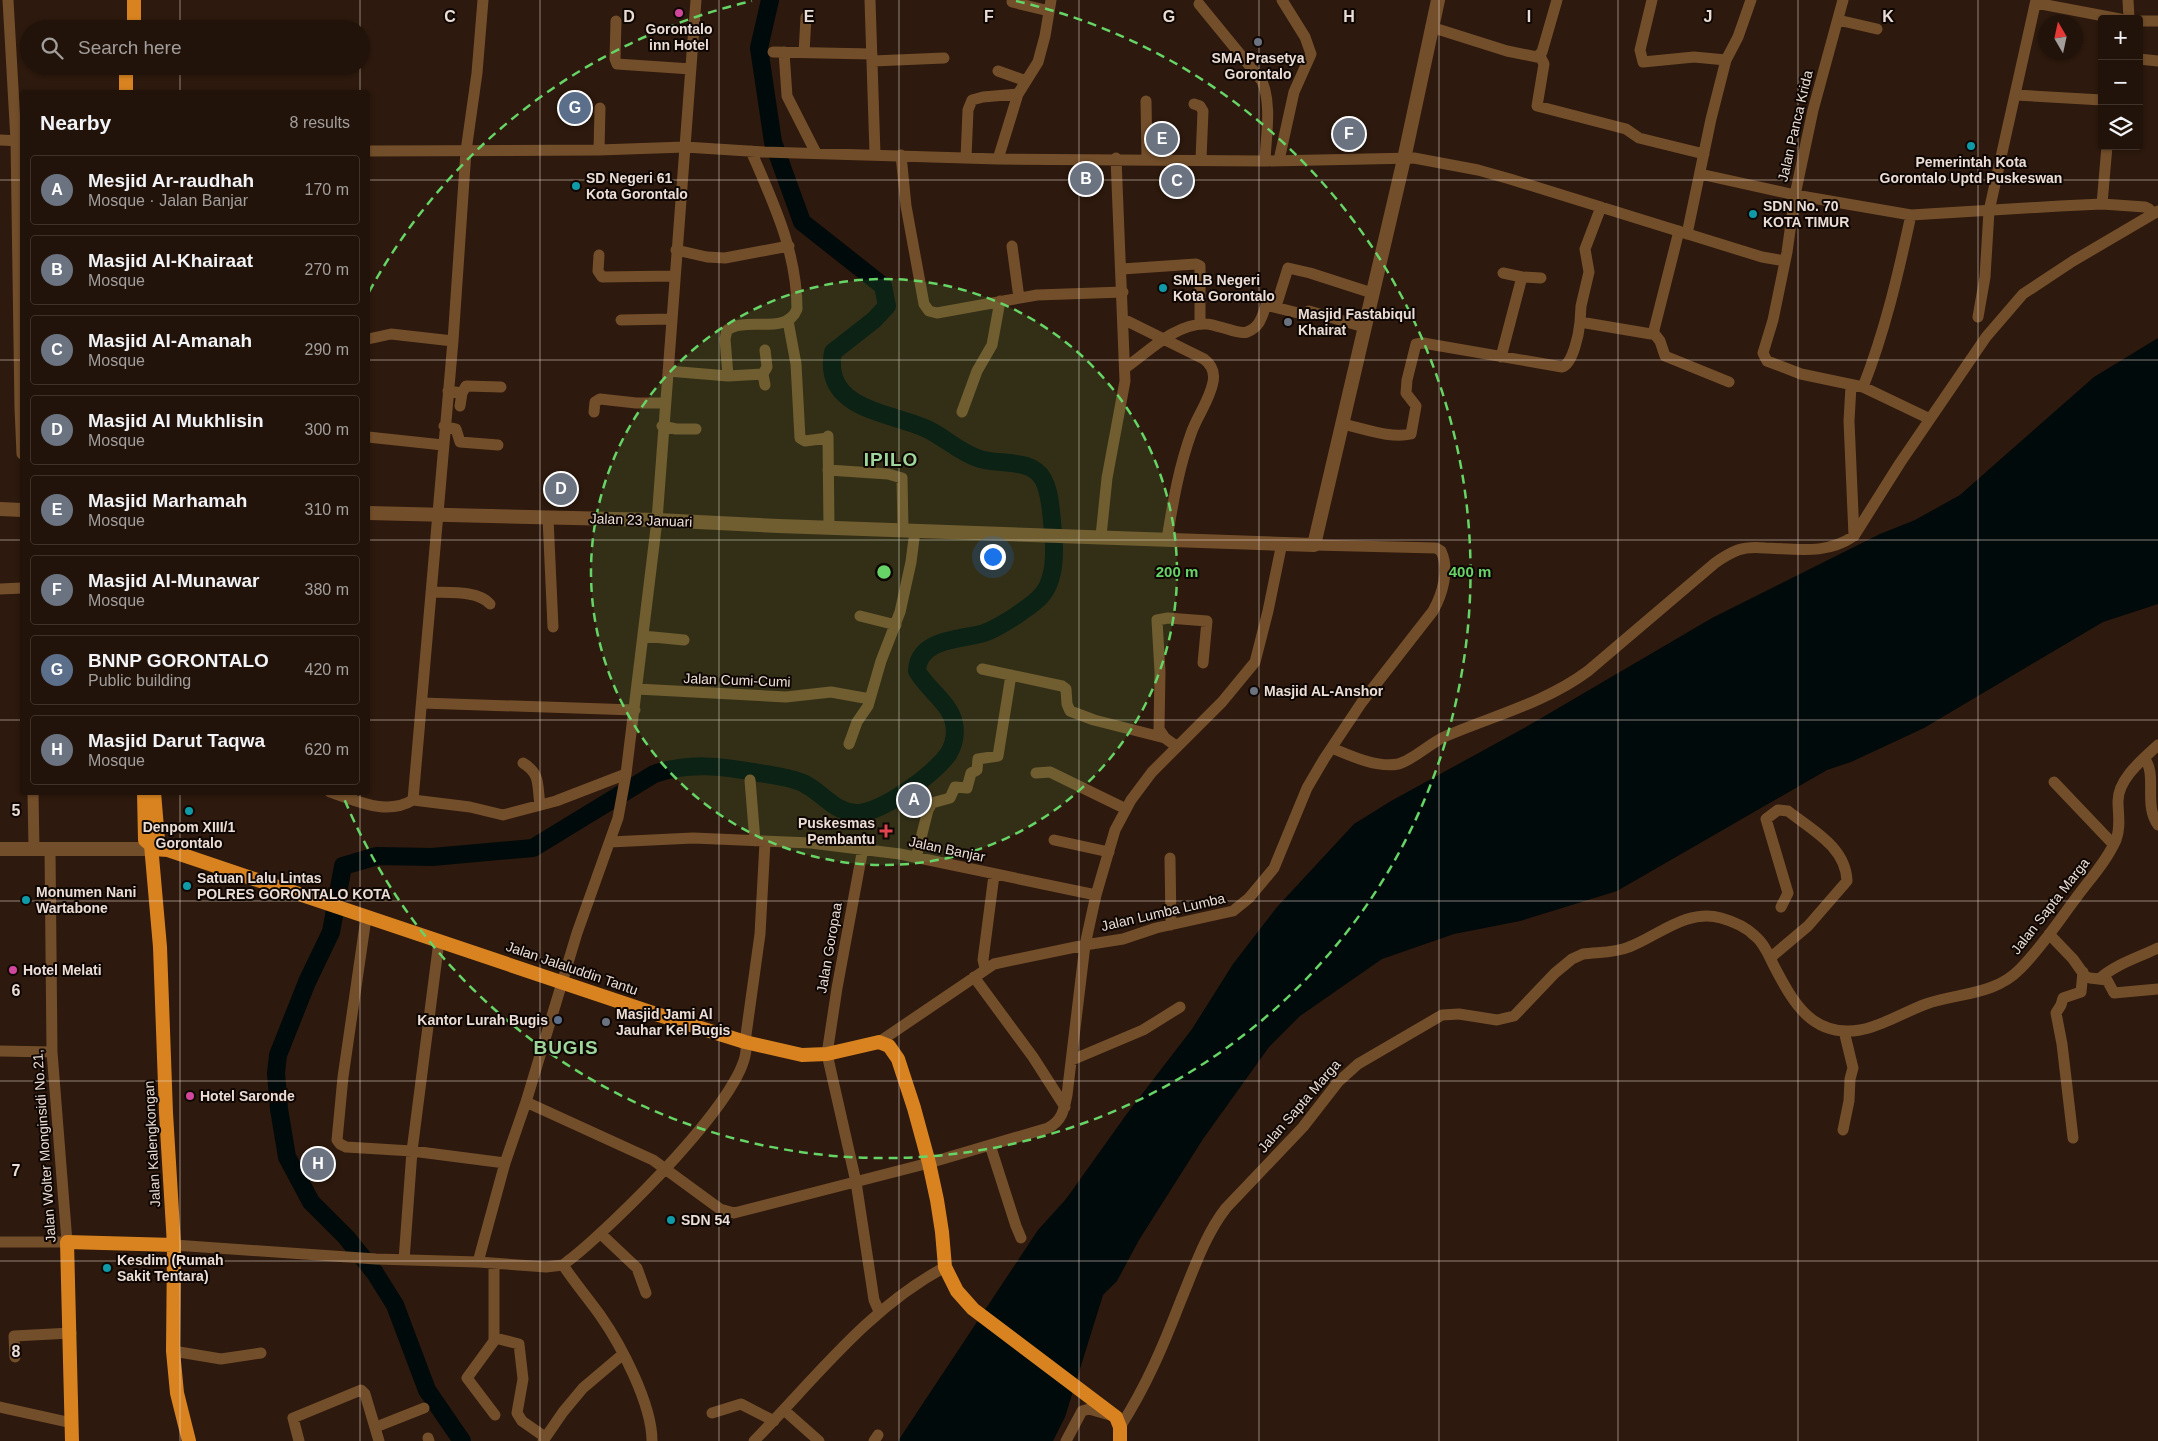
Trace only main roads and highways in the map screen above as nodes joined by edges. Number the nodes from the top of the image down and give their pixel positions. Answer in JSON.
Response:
{"nodes":[{"id":1,"x":125,"y":0,"type":"edge"},
{"id":2,"x":134,"y":0,"type":"edge"},
{"id":3,"x":125,"y":20,"type":"edge"},
{"id":4,"x":134,"y":20,"type":"edge"},
{"id":5,"x":129,"y":75,"type":"edge"},
{"id":6,"x":131,"y":75,"type":"edge"},
{"id":7,"x":126,"y":90,"type":"edge"},
{"id":8,"x":135,"y":90,"type":"edge"},
{"id":9,"x":144,"y":795,"type":"edge"},
{"id":10,"x":154,"y":795,"type":"edge"},
{"id":11,"x":152,"y":843,"type":"junction"},
{"id":12,"x":174,"y":1245,"type":"junction"},
{"id":13,"x":1119,"y":1428,"type":"edge"},
{"id":14,"x":72,"y":1441,"type":"edge"},
{"id":15,"x":188,"y":1441,"type":"edge"}],
"edges":[{"from":1,"to":3,"type":"highway"},
{"from":2,"to":4,"type":"highway"},
{"from":5,"to":7,"type":"highway"},
{"from":6,"to":8,"type":"highway"},
{"from":9,"to":11,"type":"highway"},
{"from":10,"to":11,"type":"highway"},
{"from":11,"to":12,"type":"highway","name":"Jalan Kalengkongan"},
{"from":11,"to":13,"type":"highway","name":"Jalan Jalaluddin Tantu"},
{"from":12,"to":14,"type":"highway","name":"Jalan Wolter Monginsidi No.21,"},
{"from":12,"to":15,"type":"highway","name":"Jalan Kalengkongan"}]}
